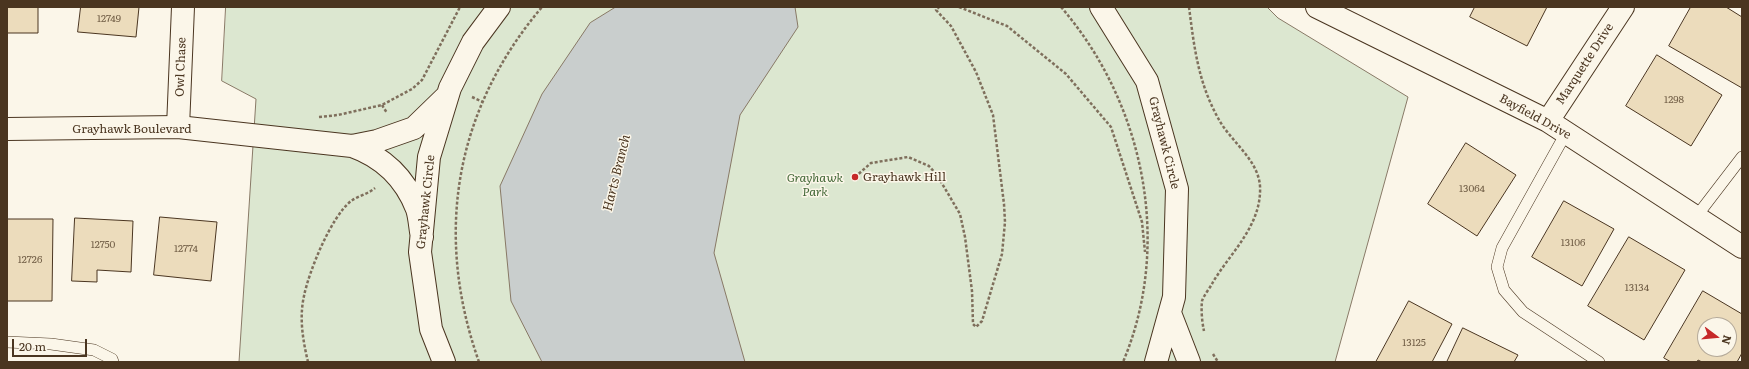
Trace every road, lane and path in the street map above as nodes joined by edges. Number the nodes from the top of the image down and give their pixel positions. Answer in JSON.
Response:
{"nodes":[{"id":1,"x":183,"y":7,"type":"edge"},
{"id":2,"x":460,"y":7,"type":"edge"},
{"id":3,"x":499,"y":7,"type":"edge"},
{"id":4,"x":542,"y":7,"type":"edge"},
{"id":5,"x":938,"y":7,"type":"edge"},
{"id":6,"x":959,"y":7,"type":"edge"},
{"id":7,"x":1061,"y":7,"type":"edge"},
{"id":8,"x":1101,"y":7,"type":"edge"},
{"id":9,"x":1189,"y":7,"type":"edge"},
{"id":10,"x":1317,"y":7,"type":"edge"},
{"id":11,"x":1622,"y":7,"type":"edge"},
{"id":12,"x":448,"y":95,"type":"junction"},
{"id":13,"x":382,"y":105,"type":"junction"},
{"id":14,"x":312,"y":118,"type":"dead end"},
{"id":15,"x":1548,"y":122,"type":"junction"},
{"id":16,"x":178,"y":127,"type":"junction"},
{"id":17,"x":7,"y":129,"type":"edge"},
{"id":18,"x":1566,"y":133,"type":"junction"},
{"id":19,"x":400,"y":134,"type":"junction"},
{"id":20,"x":352,"y":146,"type":"junction"},
{"id":21,"x":1742,"y":157,"type":"edge"},
{"id":22,"x":392,"y":170,"type":"junction"},
{"id":23,"x":855,"y":177,"type":"dead end"},
{"id":24,"x":1696,"y":217,"type":"junction"},
{"id":25,"x":422,"y":237,"type":"junction"},
{"id":26,"x":1742,"y":247,"type":"edge"},
{"id":27,"x":1146,"y":262,"type":"junction"},
{"id":28,"x":1170,"y":313,"type":"junction"},
{"id":29,"x":1205,"y":334,"type":"dead end"},
{"id":30,"x":7,"y":342,"type":"edge"},
{"id":31,"x":1211,"y":351,"type":"dead end"},
{"id":32,"x":113,"y":362,"type":"edge"},
{"id":33,"x":308,"y":362,"type":"edge"},
{"id":34,"x":444,"y":362,"type":"edge"},
{"id":35,"x":479,"y":362,"type":"edge"},
{"id":36,"x":1123,"y":362,"type":"edge"},
{"id":37,"x":1156,"y":362,"type":"edge"},
{"id":38,"x":1189,"y":362,"type":"edge"},
{"id":39,"x":1218,"y":362,"type":"edge"},
{"id":40,"x":1599,"y":362,"type":"edge"}],
"edges":[{"from":1,"to":16,"type":"street","name":"Owl Chase"},
{"from":2,"to":13,"type":"path"},
{"from":3,"to":12,"type":"street","name":"Grayhawk Circle"},
{"from":4,"to":35,"type":"path"},
{"from":5,"to":23,"type":"path"},
{"from":6,"to":27,"type":"path"},
{"from":7,"to":27,"type":"path"},
{"from":8,"to":28,"type":"street","name":"Grayhawk Circle"},
{"from":9,"to":29,"type":"path"},
{"from":10,"to":15,"type":"street","name":"Bayfield Drive"},
{"from":11,"to":15,"type":"street","name":"Marquette Drive"},
{"from":12,"to":19,"type":"street","name":"Grayhawk Boulevard"},
{"from":12,"to":25,"type":"street","name":"Grayhawk Circle"},
{"from":13,"to":14,"type":"path"},
{"from":13,"to":19,"type":"path"},
{"from":15,"to":18,"type":"street","name":"Bayfield Drive"},
{"from":16,"to":17,"type":"street","name":"Grayhawk Boulevard"},
{"from":16,"to":20,"type":"street","name":"Grayhawk Boulevard"},
{"from":18,"to":24,"type":"street","name":"Bayfield Drive"},
{"from":18,"to":40,"type":"lane"},
{"from":19,"to":20,"type":"street","name":"Grayhawk Boulevard"},
{"from":20,"to":22,"type":"street","name":"Grayhawk Boulevard"},
{"from":21,"to":24,"type":"lane"},
{"from":22,"to":25,"type":"street","name":"Grayhawk Boulevard"},
{"from":22,"to":33,"type":"path"},
{"from":24,"to":26,"type":"street","name":"Bayfield Drive"},
{"from":25,"to":34,"type":"street","name":"Grayhawk Circle"},
{"from":27,"to":36,"type":"path"},
{"from":28,"to":37,"type":"street","name":"Grayhawk Circle"},
{"from":28,"to":38,"type":"street"},
{"from":30,"to":32,"type":"lane"},
{"from":31,"to":39,"type":"path"}]}
